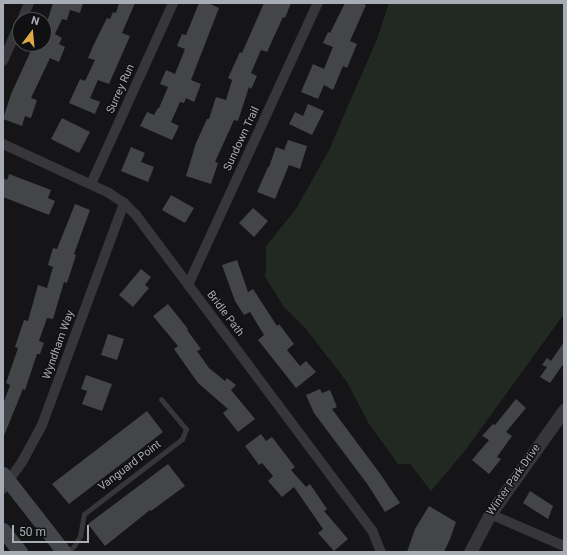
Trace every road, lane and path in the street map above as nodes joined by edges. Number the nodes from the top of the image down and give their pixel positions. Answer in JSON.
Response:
{"nodes":[{"id":1,"x":173,"y":3,"type":"edge"},
{"id":2,"x":318,"y":3,"type":"edge"},
{"id":3,"x":12,"y":41,"type":"edge"},
{"id":4,"x":3,"y":61,"type":"edge"},
{"id":5,"x":3,"y":144,"type":"edge"},
{"id":6,"x":91,"y":184,"type":"junction"},
{"id":7,"x":124,"y":203,"type":"junction"},
{"id":8,"x":188,"y":285,"type":"junction"},
{"id":9,"x":160,"y":399,"type":"dead end"},
{"id":10,"x":562,"y":415,"type":"edge"},
{"id":11,"x":5,"y":481,"type":"edge"},
{"id":12,"x":490,"y":514,"type":"junction"},
{"id":13,"x":3,"y":530,"type":"edge"},
{"id":14,"x":564,"y":546,"type":"edge"},
{"id":15,"x":20,"y":552,"type":"edge"},
{"id":16,"x":64,"y":552,"type":"edge"},
{"id":17,"x":68,"y":552,"type":"edge"},
{"id":18,"x":381,"y":552,"type":"edge"},
{"id":19,"x":470,"y":552,"type":"edge"}],
"edges":[{"from":1,"to":6,"type":"street","name":"Surrey Run"},
{"from":2,"to":8,"type":"street","name":"Sundown Trail"},
{"from":3,"to":4,"type":"street"},
{"from":5,"to":6,"type":"street","name":"Bridle Path"},
{"from":6,"to":7,"type":"street","name":"Bridle Path"},
{"from":7,"to":8,"type":"street","name":"Bridle Path"},
{"from":7,"to":11,"type":"street","name":"Wyndham Way"},
{"from":8,"to":18,"type":"street","name":"Bridle Path"},
{"from":9,"to":17,"type":"lane","name":"Vanguard Point"},
{"from":10,"to":12,"type":"street","name":"Winter Park Drive"},
{"from":11,"to":16,"type":"main road"},
{"from":12,"to":14,"type":"street"},
{"from":12,"to":19,"type":"street","name":"Winter Park Drive"},
{"from":13,"to":15,"type":"main road"}]}
